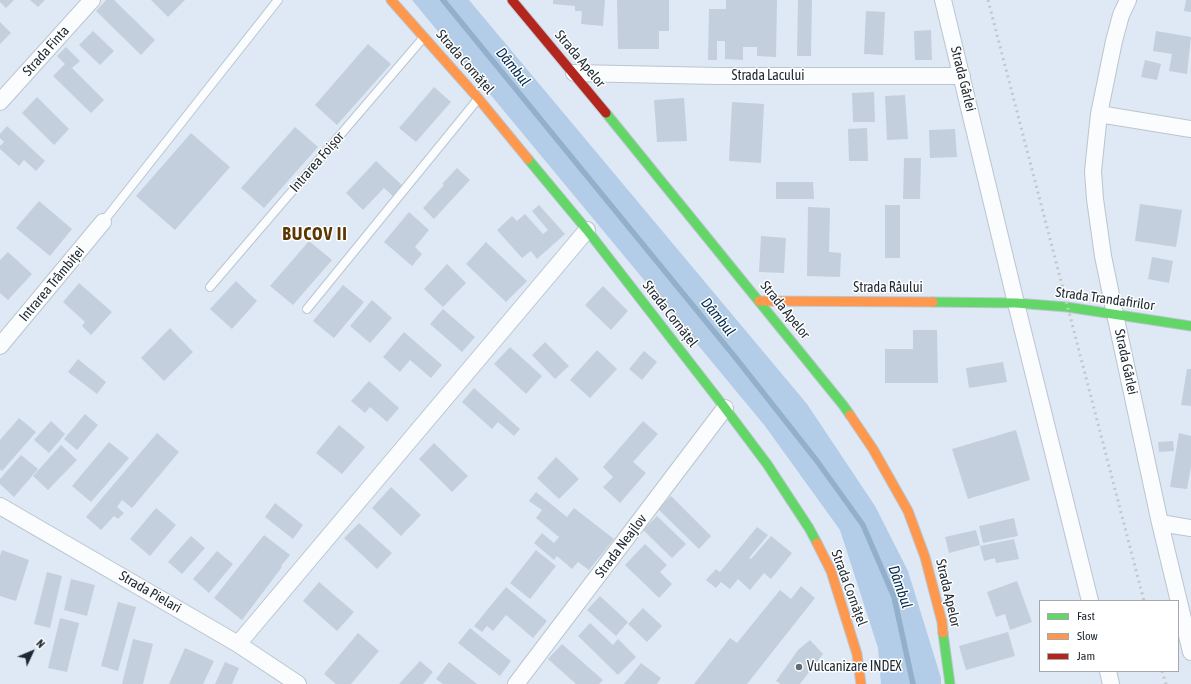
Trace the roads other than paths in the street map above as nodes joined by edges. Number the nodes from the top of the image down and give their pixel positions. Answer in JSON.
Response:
{"nodes":[{"id":1,"x":92,"y":0,"type":"edge"},
{"id":2,"x":278,"y":0,"type":"edge"},
{"id":3,"x":391,"y":0,"type":"edge"},
{"id":4,"x":512,"y":0,"type":"edge"},
{"id":5,"x":943,"y":0,"type":"edge"},
{"id":6,"x":1128,"y":0,"type":"edge"},
{"id":7,"x":424,"y":36,"type":"junction"},
{"id":8,"x":574,"y":73,"type":"junction"},
{"id":9,"x":962,"y":76,"type":"junction"},
{"id":10,"x":478,"y":98,"type":"junction"},
{"id":11,"x":0,"y":102,"type":"edge"},
{"id":12,"x":1099,"y":114,"type":"junction"},
{"id":13,"x":1191,"y":129,"type":"edge"},
{"id":14,"x":103,"y":222,"type":"joint"},
{"id":15,"x":587,"y":230,"type":"junction"},
{"id":16,"x":210,"y":287,"type":"dead end"},
{"id":17,"x":759,"y":301,"type":"junction"},
{"id":18,"x":1016,"y":303,"type":"junction"},
{"id":19,"x":307,"y":309,"type":"dead end"},
{"id":20,"x":1115,"y":314,"type":"junction"},
{"id":21,"x":1191,"y":326,"type":"edge"},
{"id":22,"x":0,"y":346,"type":"edge"},
{"id":23,"x":725,"y":408,"type":"junction"},
{"id":24,"x":0,"y":506,"type":"edge"},
{"id":25,"x":1160,"y":523,"type":"junction"},
{"id":26,"x":1191,"y":528,"type":"edge"},
{"id":27,"x":1090,"y":600,"type":"edge"},
{"id":28,"x":1179,"y":600,"type":"edge"},
{"id":29,"x":1179,"y":602,"type":"edge"},
{"id":30,"x":238,"y":644,"type":"junction"},
{"id":31,"x":1191,"y":652,"type":"edge"},
{"id":32,"x":1108,"y":672,"type":"edge"},
{"id":33,"x":298,"y":684,"type":"edge"},
{"id":34,"x":516,"y":684,"type":"edge"},
{"id":35,"x":861,"y":684,"type":"edge"},
{"id":36,"x":950,"y":684,"type":"edge"},
{"id":37,"x":1111,"y":684,"type":"edge"}],
"edges":[{"from":1,"to":11,"type":"street","name":"Strada Finta"},
{"from":2,"to":14,"type":"lane"},
{"from":3,"to":7,"type":"street","name":"Strada Cornățel"},
{"from":4,"to":8,"type":"street","name":"Strada Apelor"},
{"from":5,"to":9,"type":"street","name":"Strada Gârlei"},
{"from":6,"to":12,"type":"street","name":"Strada Gârlei"},
{"from":7,"to":10,"type":"street","name":"Strada Cornățel"},
{"from":7,"to":16,"type":"lane","name":"Intrarea Foișor"},
{"from":8,"to":9,"type":"street","name":"Strada Lacului"},
{"from":8,"to":17,"type":"street","name":"Strada Apelor"},
{"from":9,"to":18,"type":"street","name":"Strada Gârlei"},
{"from":10,"to":15,"type":"street","name":"Strada Cornățel"},
{"from":10,"to":19,"type":"lane"},
{"from":12,"to":13,"type":"street"},
{"from":12,"to":20,"type":"street","name":"Strada Gârlei"},
{"from":14,"to":22,"type":"street","name":"Intrarea Trâmbiței"},
{"from":15,"to":23,"type":"street","name":"Strada Cornățel"},
{"from":15,"to":30,"type":"street"},
{"from":17,"to":18,"type":"street","name":"Strada Râului"},
{"from":17,"to":36,"type":"street","name":"Strada Apelor"},
{"from":18,"to":20,"type":"street","name":"Strada Trandafirilor"},
{"from":18,"to":27,"type":"street","name":"Strada Gârlei"},
{"from":20,"to":21,"type":"street","name":"Strada Trandafirilor"},
{"from":20,"to":25,"type":"street","name":"Strada Gârlei"},
{"from":23,"to":34,"type":"street","name":"Strada Neajlov"},
{"from":23,"to":35,"type":"street","name":"Strada Cornățel"},
{"from":24,"to":30,"type":"street","name":"Strada Pielari"},
{"from":25,"to":26,"type":"street"},
{"from":25,"to":28,"type":"street","name":"Strada Gârlei"},
{"from":29,"to":31,"type":"street","name":"Strada Gârlei"},
{"from":30,"to":33,"type":"street","name":"Strada Pielari"},
{"from":32,"to":37,"type":"street"}]}
